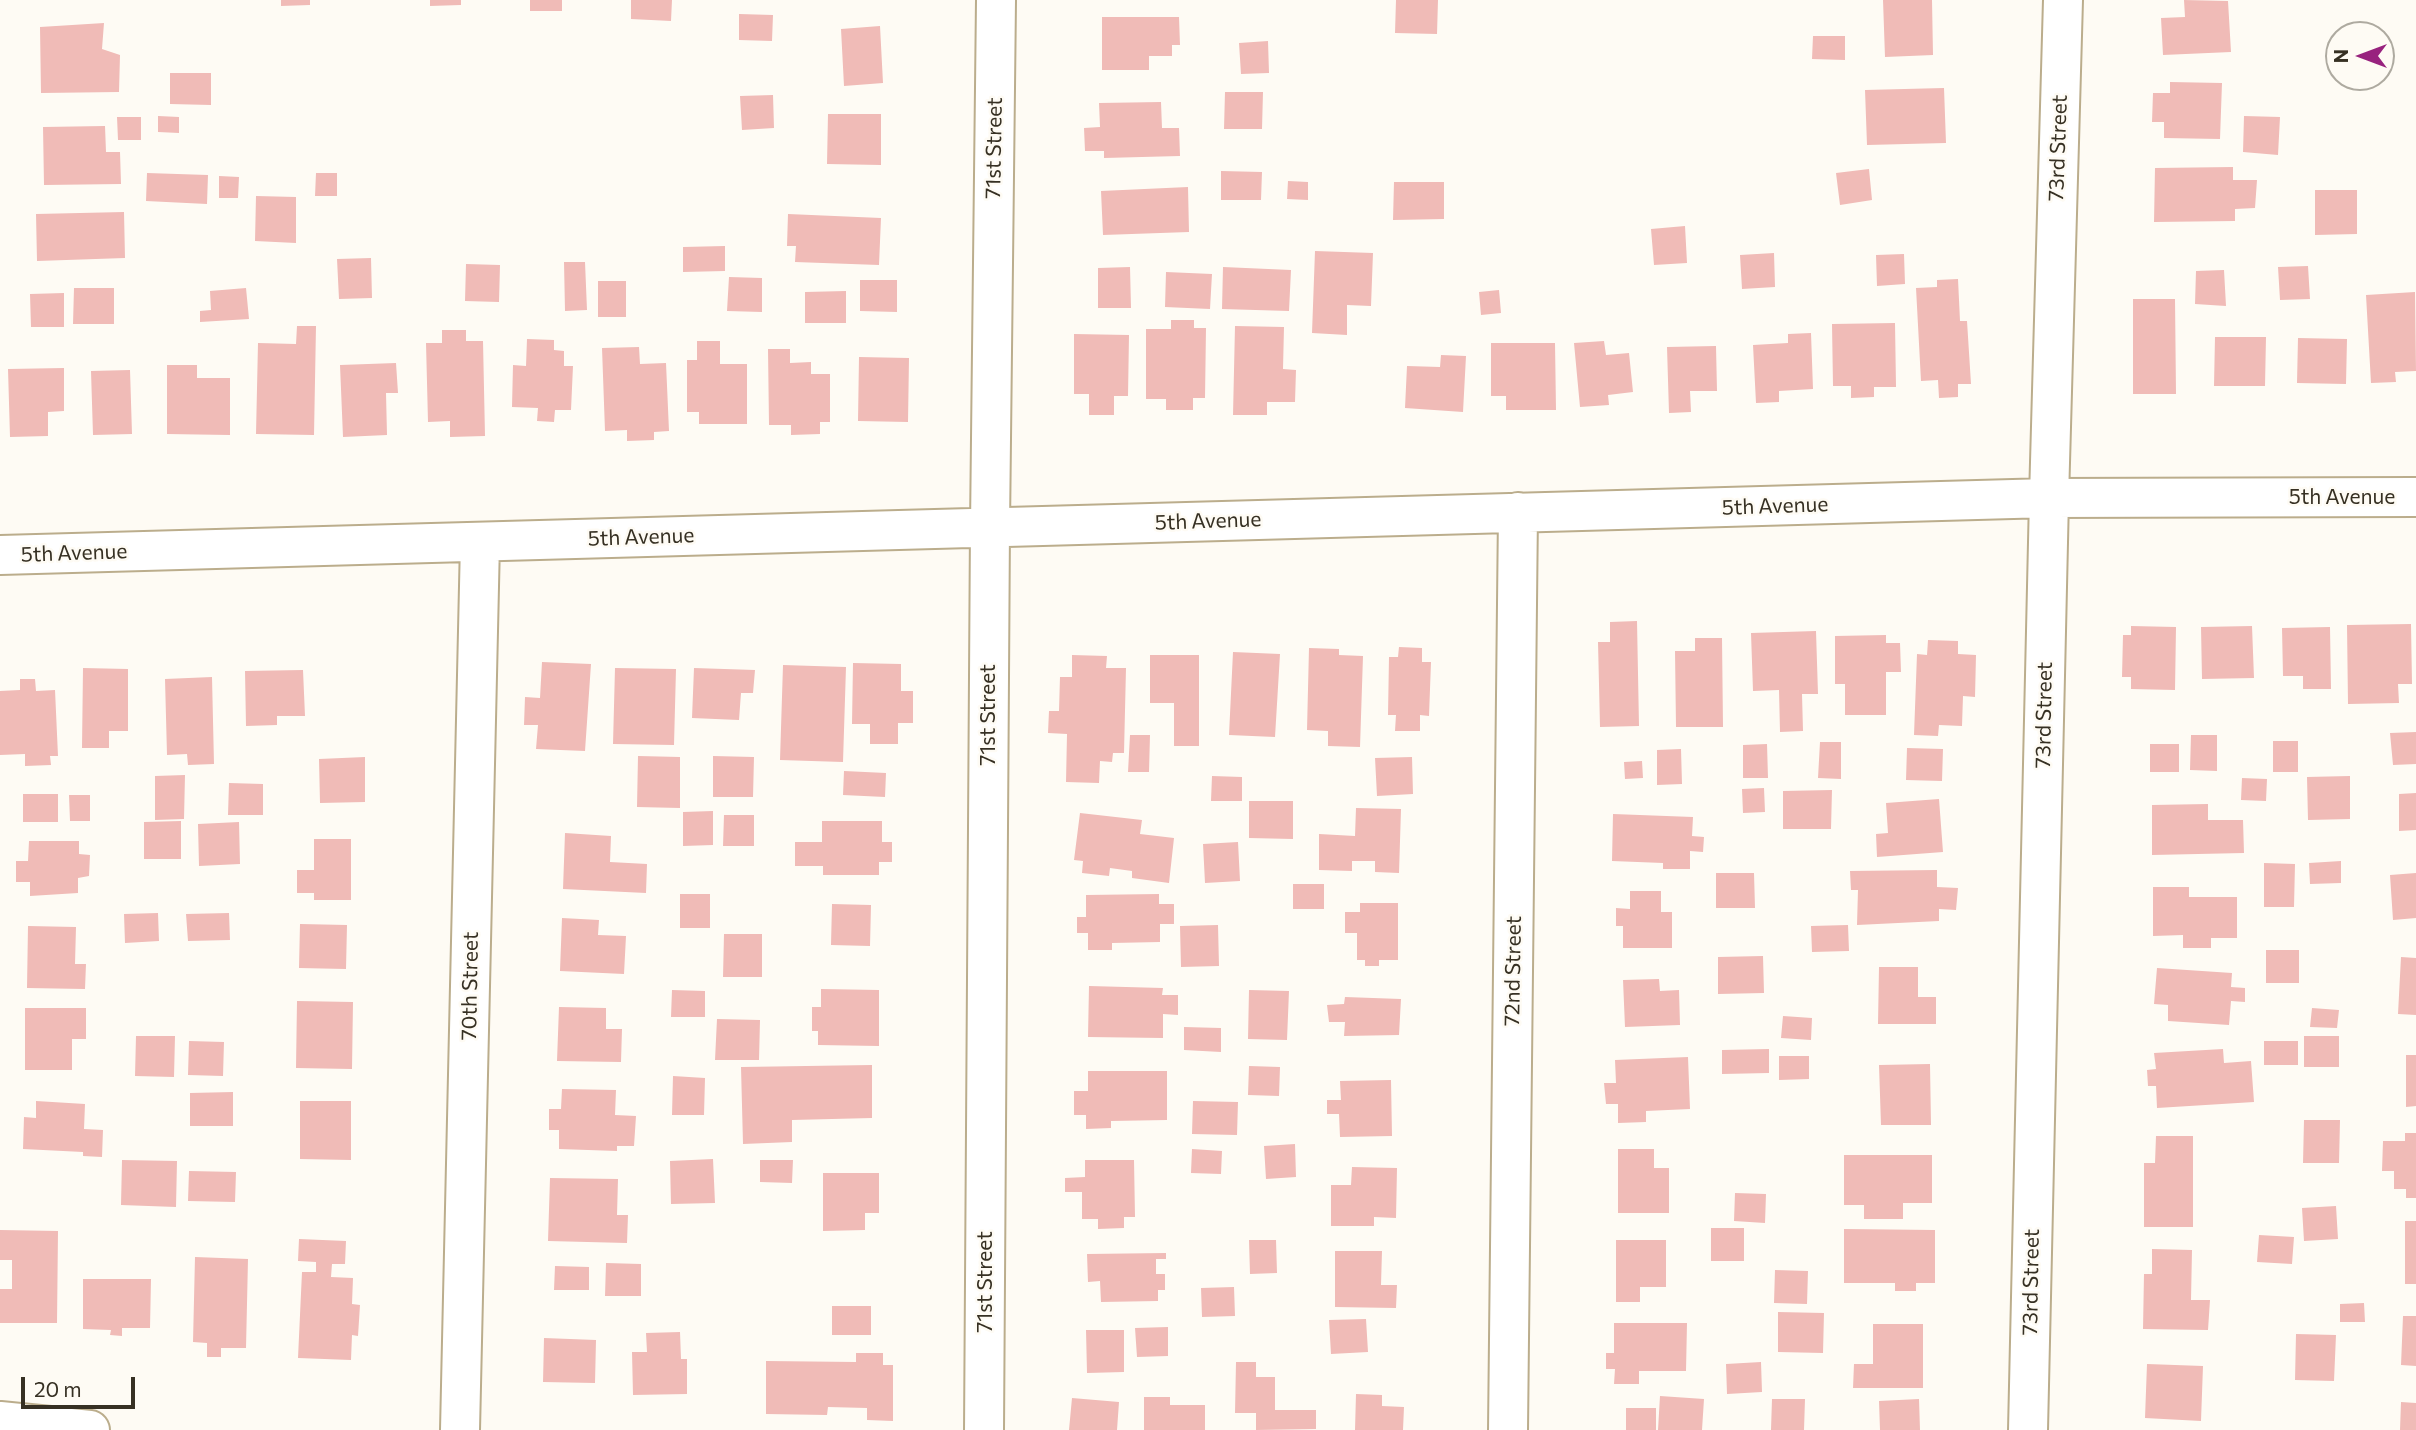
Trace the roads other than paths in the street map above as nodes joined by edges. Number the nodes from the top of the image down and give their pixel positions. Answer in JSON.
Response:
{"nodes":[{"id":1,"x":996,"y":0,"type":"edge"},
{"id":2,"x":2063,"y":0,"type":"edge"},
{"id":3,"x":2416,"y":497,"type":"edge"},
{"id":4,"x":2049,"y":498,"type":"junction"},
{"id":5,"x":1518,"y":512,"type":"junction"},
{"id":6,"x":990,"y":526,"type":"junction"},
{"id":7,"x":480,"y":542,"type":"junction"},
{"id":8,"x":0,"y":555,"type":"edge"},
{"id":9,"x":0,"y":1421,"type":"edge"},
{"id":10,"x":90,"y":1430,"type":"edge"},
{"id":11,"x":460,"y":1430,"type":"edge"},
{"id":12,"x":984,"y":1430,"type":"edge"},
{"id":13,"x":1508,"y":1430,"type":"edge"},
{"id":14,"x":2028,"y":1430,"type":"edge"}],
"edges":[{"from":1,"to":6,"type":"street","name":"71st Street"},
{"from":2,"to":4,"type":"street","name":"73rd Street"},
{"from":3,"to":4,"type":"street","name":"5th Avenue"},
{"from":4,"to":5,"type":"street","name":"5th Avenue"},
{"from":4,"to":14,"type":"street","name":"73rd Street"},
{"from":5,"to":6,"type":"street","name":"5th Avenue"},
{"from":5,"to":13,"type":"street","name":"72nd Street"},
{"from":6,"to":7,"type":"street","name":"5th Avenue"},
{"from":6,"to":12,"type":"street","name":"71st Street"},
{"from":7,"to":8,"type":"street","name":"5th Avenue"},
{"from":7,"to":11,"type":"street","name":"70th Street"},
{"from":9,"to":10,"type":"street"}]}
